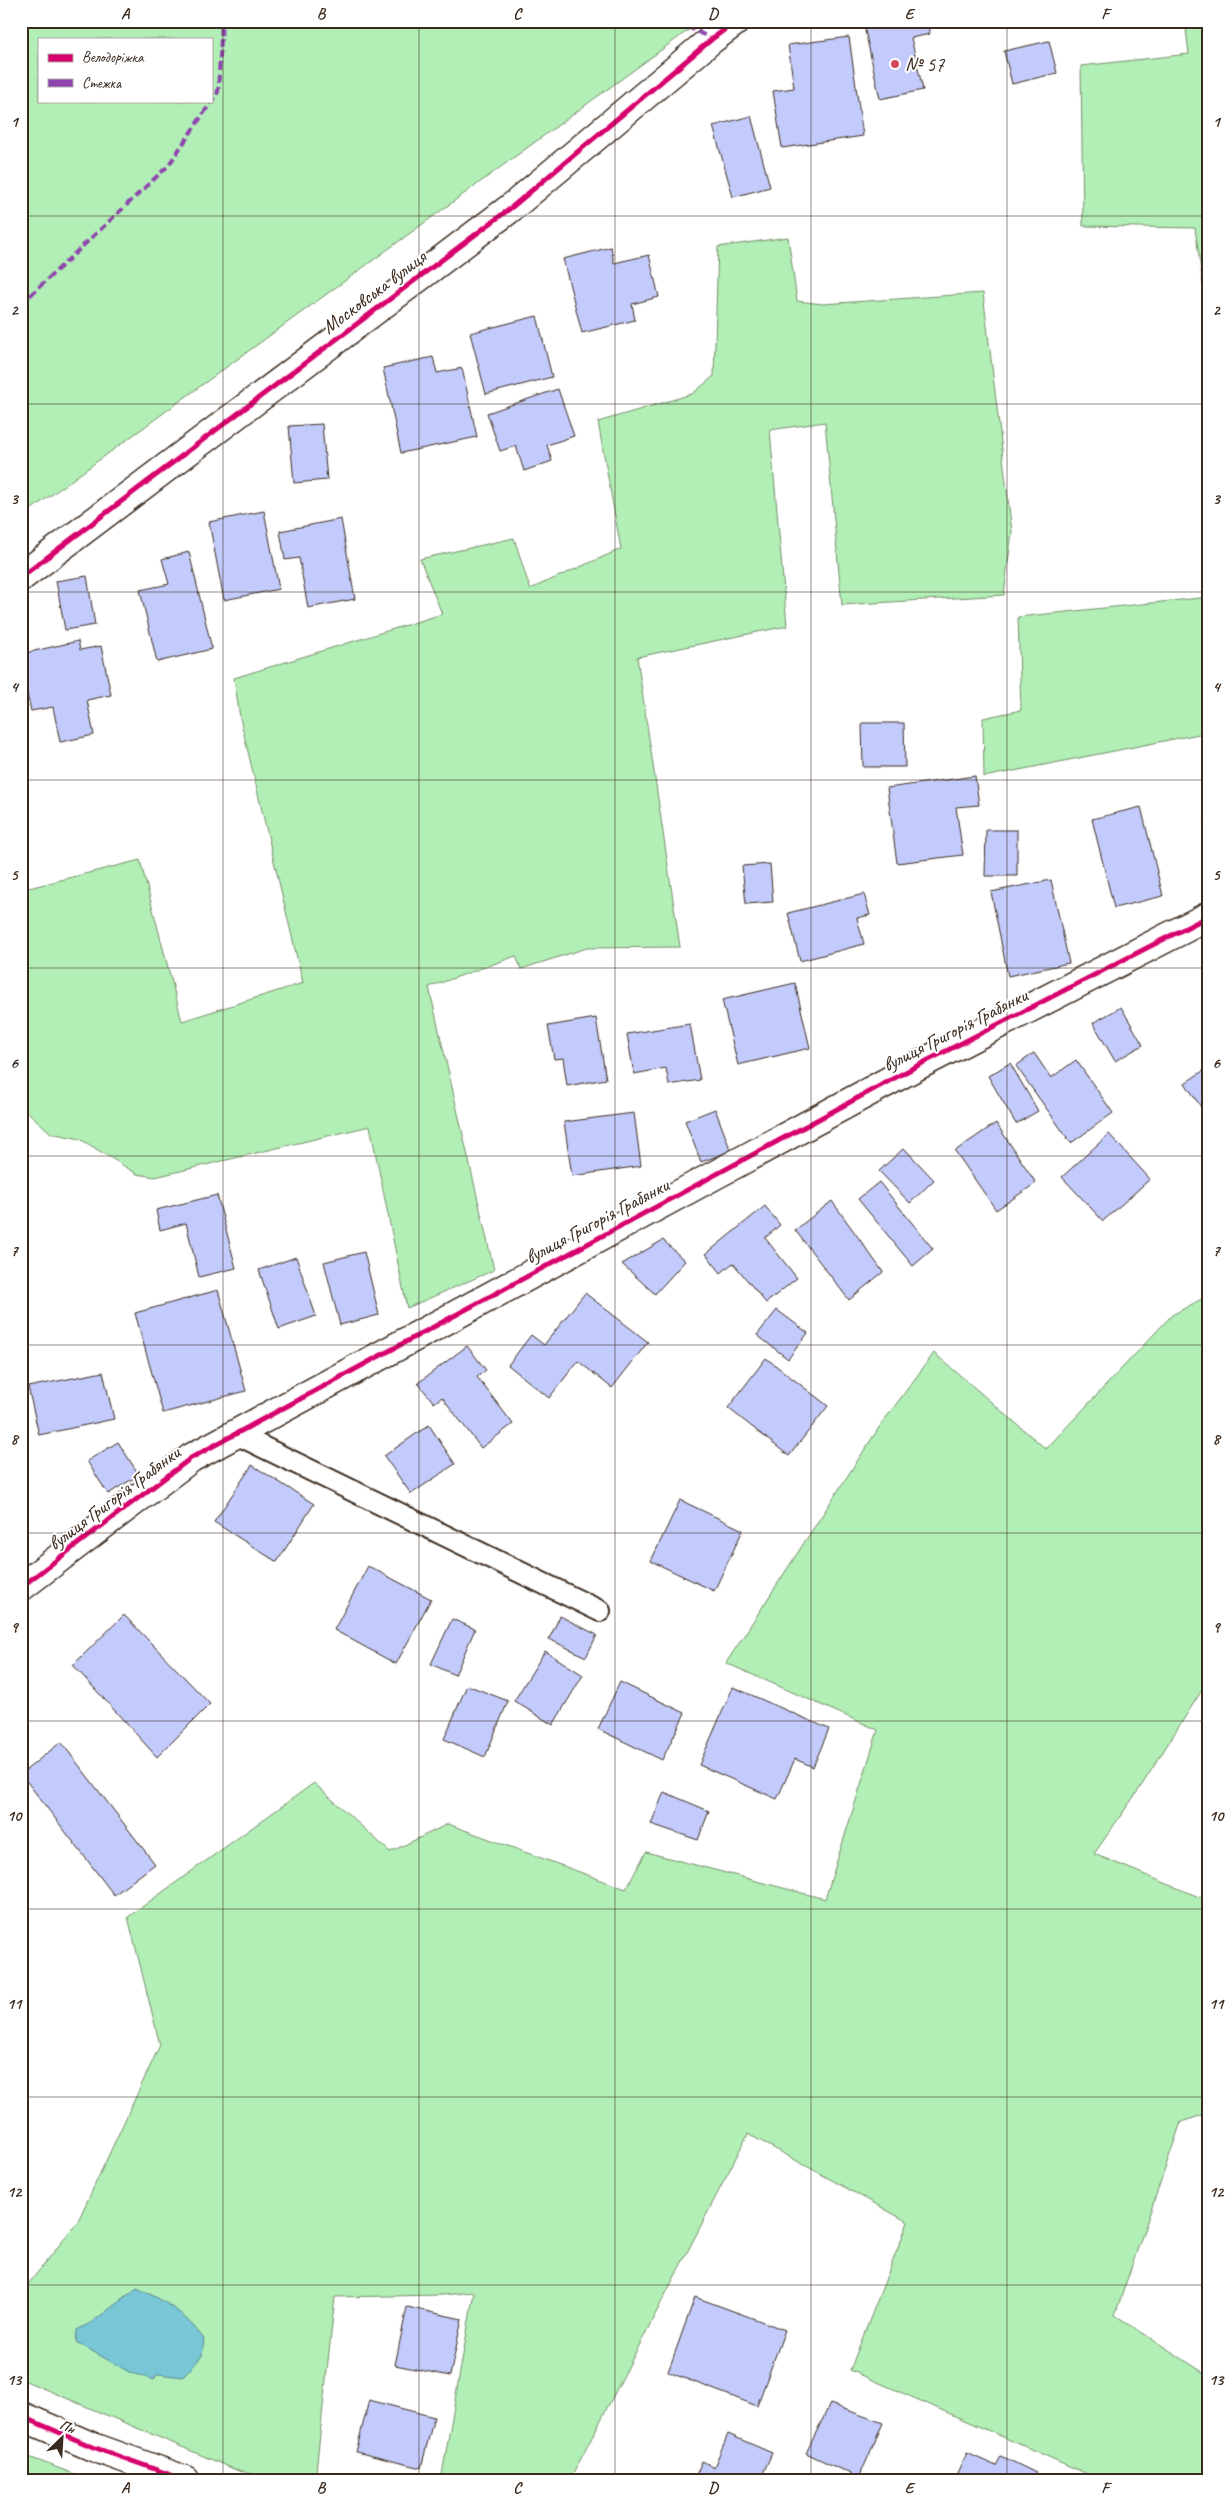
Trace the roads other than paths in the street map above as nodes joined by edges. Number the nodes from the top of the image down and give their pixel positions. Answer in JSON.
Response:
{"nodes":[{"id":1,"x":736,"y":21,"type":"edge"},
{"id":2,"x":21,"y":577,"type":"edge"},
{"id":3,"x":1209,"y":916,"type":"edge"},
{"id":4,"x":236,"y":1434,"type":"junction"},
{"id":5,"x":21,"y":1587,"type":"edge"},
{"id":6,"x":600,"y":1610,"type":"dead end"},
{"id":7,"x":21,"y":2416,"type":"edge"},
{"id":8,"x":185,"y":2480,"type":"edge"}],
"edges":[{"from":1,"to":2,"type":"street","name":"Московська вулиця"},
{"from":3,"to":4,"type":"street","name":"вулиця Григорія Грабянки"},
{"from":4,"to":5,"type":"street","name":"вулиця Григорія Грабянки"},
{"from":4,"to":6,"type":"lane"},
{"from":7,"to":8,"type":"street"}]}
